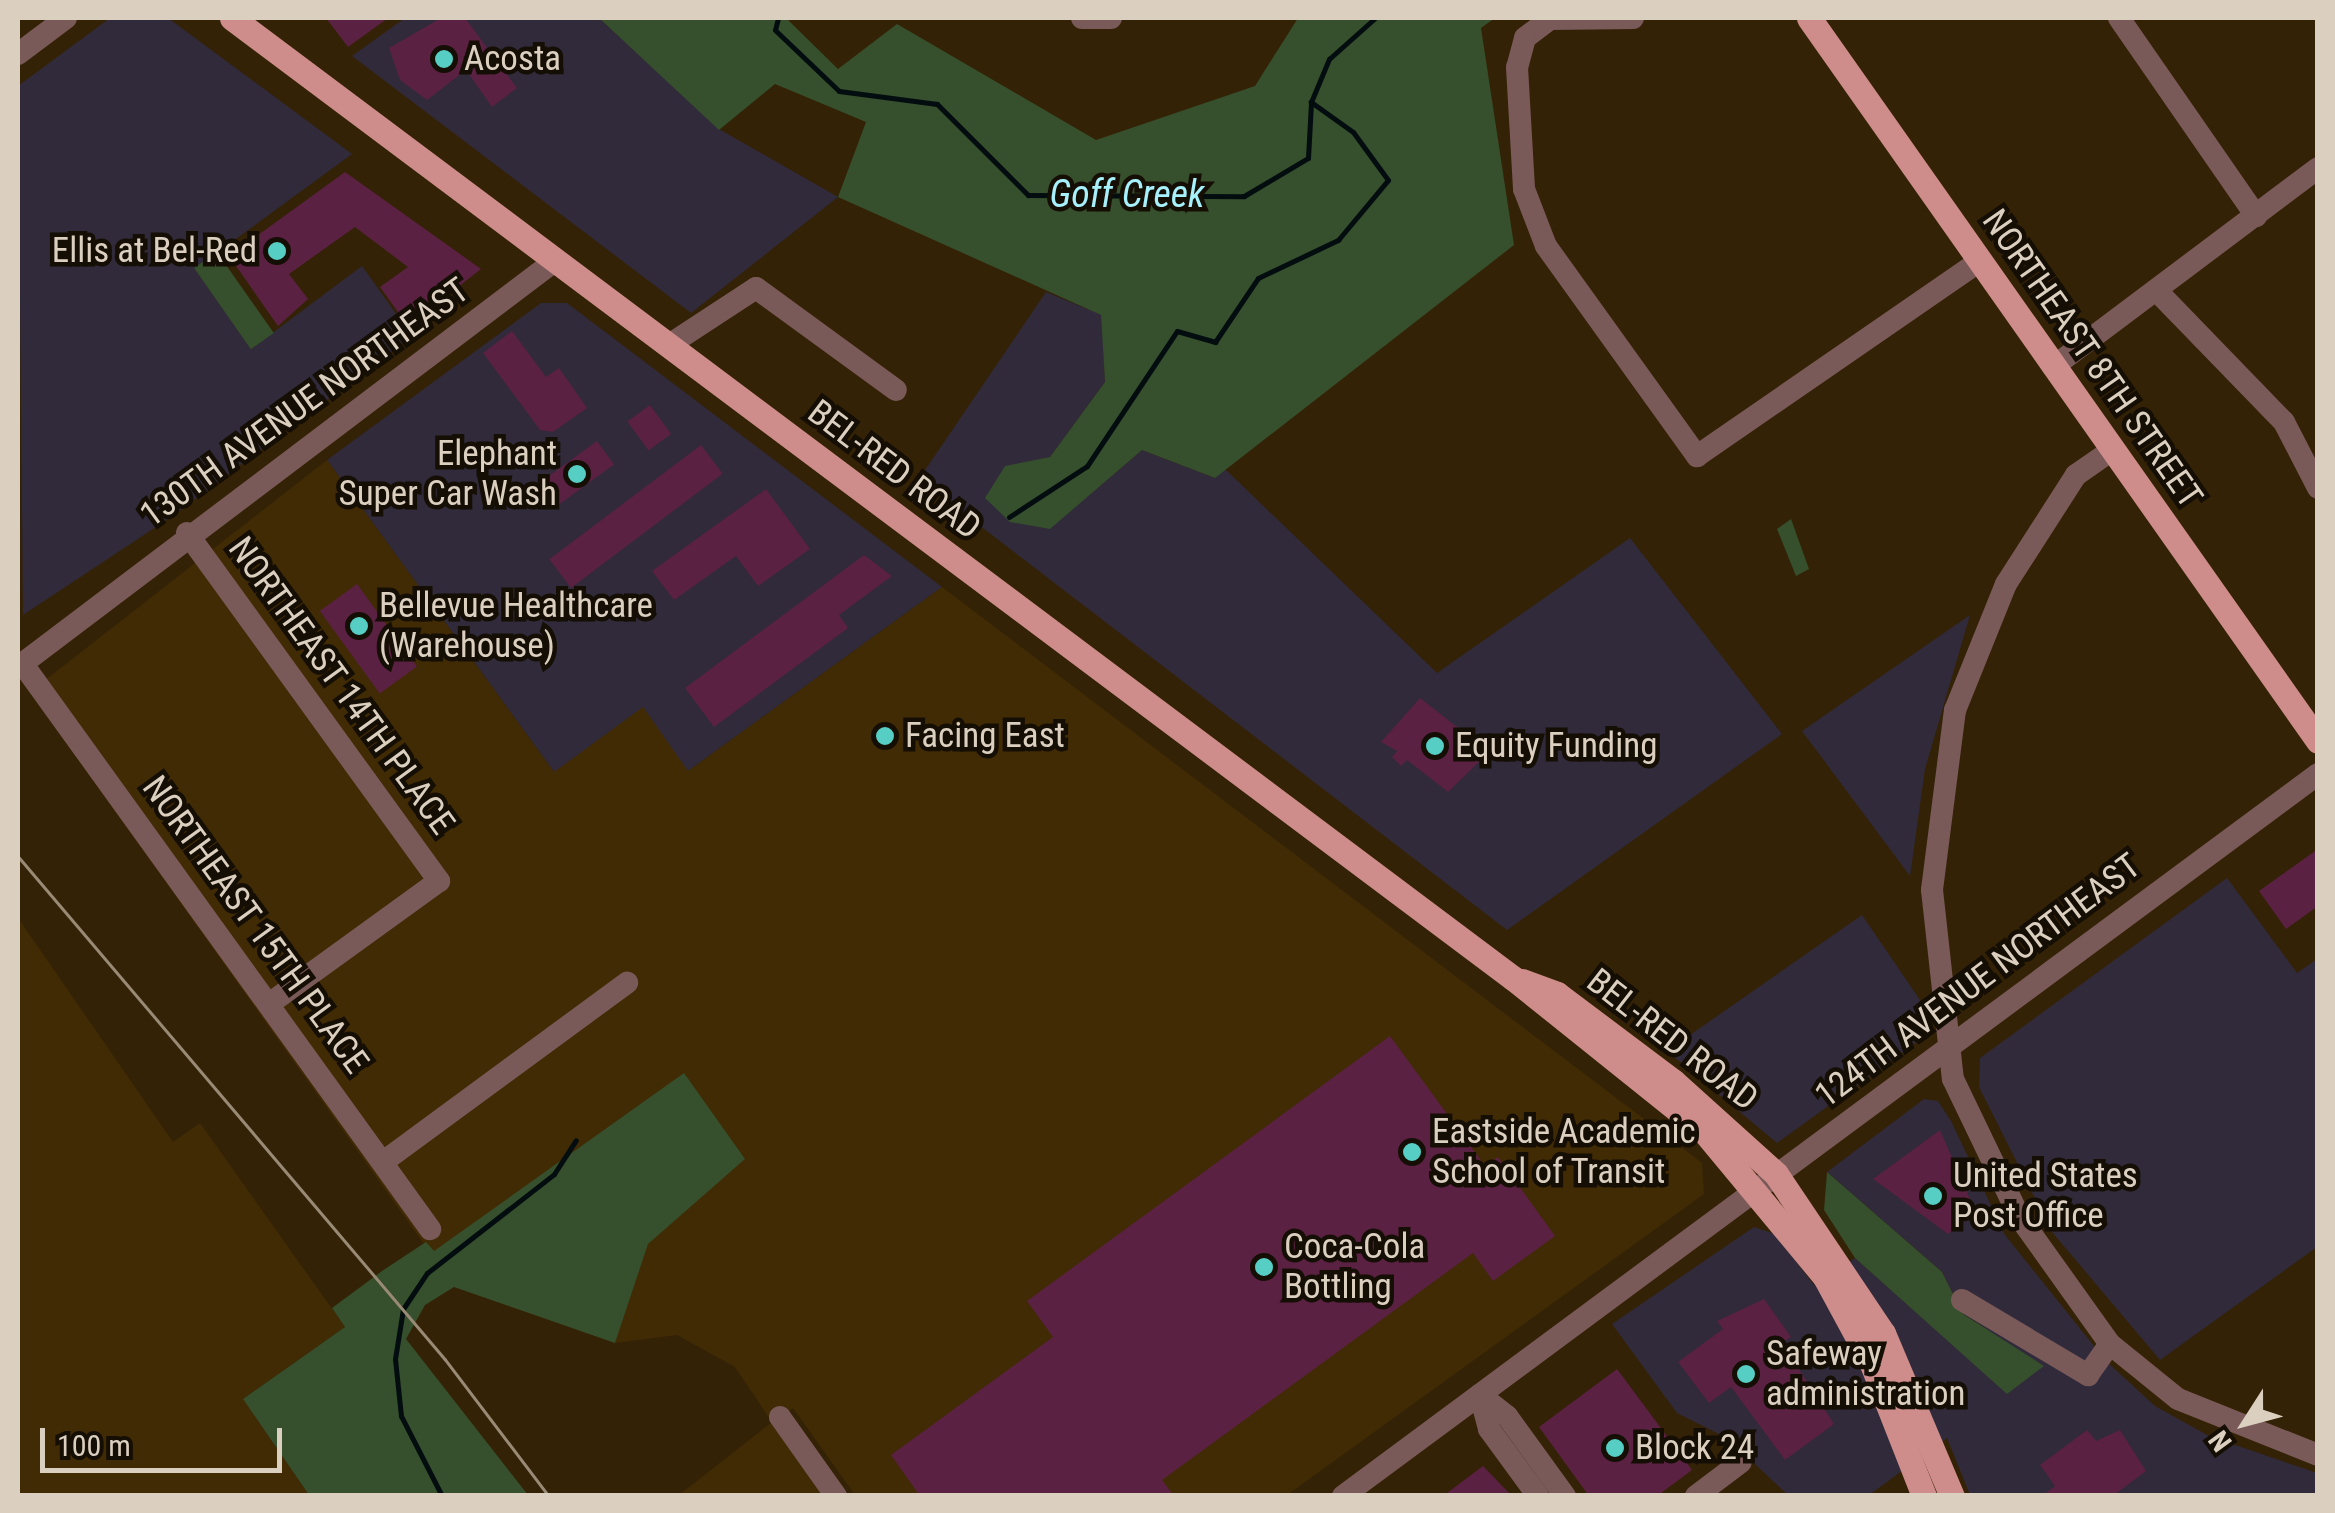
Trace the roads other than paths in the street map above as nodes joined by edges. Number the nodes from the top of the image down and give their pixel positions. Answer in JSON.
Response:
{"nodes":[{"id":1,"x":66,"y":18,"type":"edge"},
{"id":2,"x":232,"y":18,"type":"edge"},
{"id":3,"x":1082,"y":18,"type":"edge"},
{"id":4,"x":1111,"y":18,"type":"edge"},
{"id":5,"x":1633,"y":18,"type":"edge"},
{"id":6,"x":1809,"y":18,"type":"edge"},
{"id":7,"x":2119,"y":18,"type":"edge"},
{"id":8,"x":18,"y":54,"type":"edge"},
{"id":9,"x":2318,"y":168,"type":"edge"},
{"id":10,"x":2256,"y":216,"type":"junction"},
{"id":11,"x":556,"y":260,"type":"junction"},
{"id":12,"x":1980,"y":261,"type":"junction"},
{"id":13,"x":2156,"y":290,"type":"junction"},
{"id":14,"x":669,"y":345,"type":"junction"},
{"id":15,"x":2053,"y":367,"type":"junction"},
{"id":16,"x":896,"y":390,"type":"dead end"},
{"id":17,"x":2112,"y":450,"type":"junction"},
{"id":18,"x":2318,"y":488,"type":"edge"},
{"id":19,"x":187,"y":533,"type":"junction"},
{"id":20,"x":19,"y":661,"type":"edge"},
{"id":21,"x":2318,"y":741,"type":"edge"},
{"id":22,"x":2318,"y":774,"type":"edge"},
{"id":23,"x":628,"y":983,"type":"dead end"},
{"id":24,"x":269,"y":1004,"type":"junction"},
{"id":25,"x":1950,"y":1050,"type":"junction"},
{"id":26,"x":383,"y":1162,"type":"junction"},
{"id":27,"x":1767,"y":1181,"type":"junction"},
{"id":28,"x":430,"y":1228,"type":"dead end"},
{"id":29,"x":1833,"y":1271,"type":"junction"},
{"id":30,"x":1962,"y":1300,"type":"dead end"},
{"id":31,"x":2110,"y":1344,"type":"junction"},
{"id":32,"x":1480,"y":1395,"type":"junction"},
{"id":33,"x":780,"y":1417,"type":"dead end"},
{"id":34,"x":2318,"y":1454,"type":"edge"},
{"id":35,"x":1741,"y":1462,"type":"dead end"},
{"id":36,"x":836,"y":1496,"type":"edge"},
{"id":37,"x":1344,"y":1496,"type":"edge"},
{"id":38,"x":1538,"y":1496,"type":"edge"},
{"id":39,"x":1565,"y":1496,"type":"edge"},
{"id":40,"x":1696,"y":1496,"type":"edge"},
{"id":41,"x":1924,"y":1496,"type":"edge"},
{"id":42,"x":1952,"y":1496,"type":"edge"}],
"edges":[{"from":1,"to":8,"type":"street"},
{"from":2,"to":11,"type":"main road","name":"BEL-RED ROAD"},
{"from":3,"to":4,"type":"street"},
{"from":5,"to":12,"type":"street"},
{"from":6,"to":12,"type":"main road","name":"NORTHEAST 8TH STREET"},
{"from":7,"to":10,"type":"street"},
{"from":9,"to":10,"type":"street"},
{"from":10,"to":13,"type":"street"},
{"from":11,"to":14,"type":"main road","name":"BEL-RED ROAD"},
{"from":11,"to":19,"type":"street","name":"130TH AVENUE NORTHEAST"},
{"from":12,"to":15,"type":"main road","name":"NORTHEAST 8TH STREET"},
{"from":13,"to":15,"type":"street"},
{"from":13,"to":18,"type":"street"},
{"from":14,"to":16,"type":"street"},
{"from":14,"to":27,"type":"main road","name":"BEL-RED ROAD"},
{"from":15,"to":17,"type":"main road","name":"NORTHEAST 8TH STREET"},
{"from":17,"to":21,"type":"main road","name":"NORTHEAST 8TH STREET"},
{"from":17,"to":25,"type":"street"},
{"from":19,"to":20,"type":"street","name":"130TH AVENUE NORTHEAST"},
{"from":19,"to":24,"type":"street","name":"NORTHEAST 14TH PLACE"},
{"from":20,"to":24,"type":"street","name":"NORTHEAST 15TH PLACE"},
{"from":22,"to":25,"type":"street","name":"124TH AVENUE NORTHEAST"},
{"from":23,"to":26,"type":"street"},
{"from":24,"to":26,"type":"street","name":"NORTHEAST 15TH PLACE"},
{"from":25,"to":27,"type":"street","name":"124TH AVENUE NORTHEAST"},
{"from":25,"to":31,"type":"street"},
{"from":26,"to":28,"type":"street","name":"NORTHEAST 15TH PLACE"},
{"from":27,"to":29,"type":"main road","name":"BEL-RED ROAD"},
{"from":27,"to":32,"type":"street","name":"124TH AVENUE NORTHEAST"},
{"from":29,"to":41,"type":"main road"},
{"from":29,"to":42,"type":"main road"},
{"from":30,"to":31,"type":"street"},
{"from":31,"to":34,"type":"street"},
{"from":32,"to":37,"type":"street","name":"124TH AVENUE NORTHEAST"},
{"from":32,"to":38,"type":"street"},
{"from":32,"to":39,"type":"street"},
{"from":33,"to":36,"type":"street"},
{"from":35,"to":40,"type":"street"}]}
